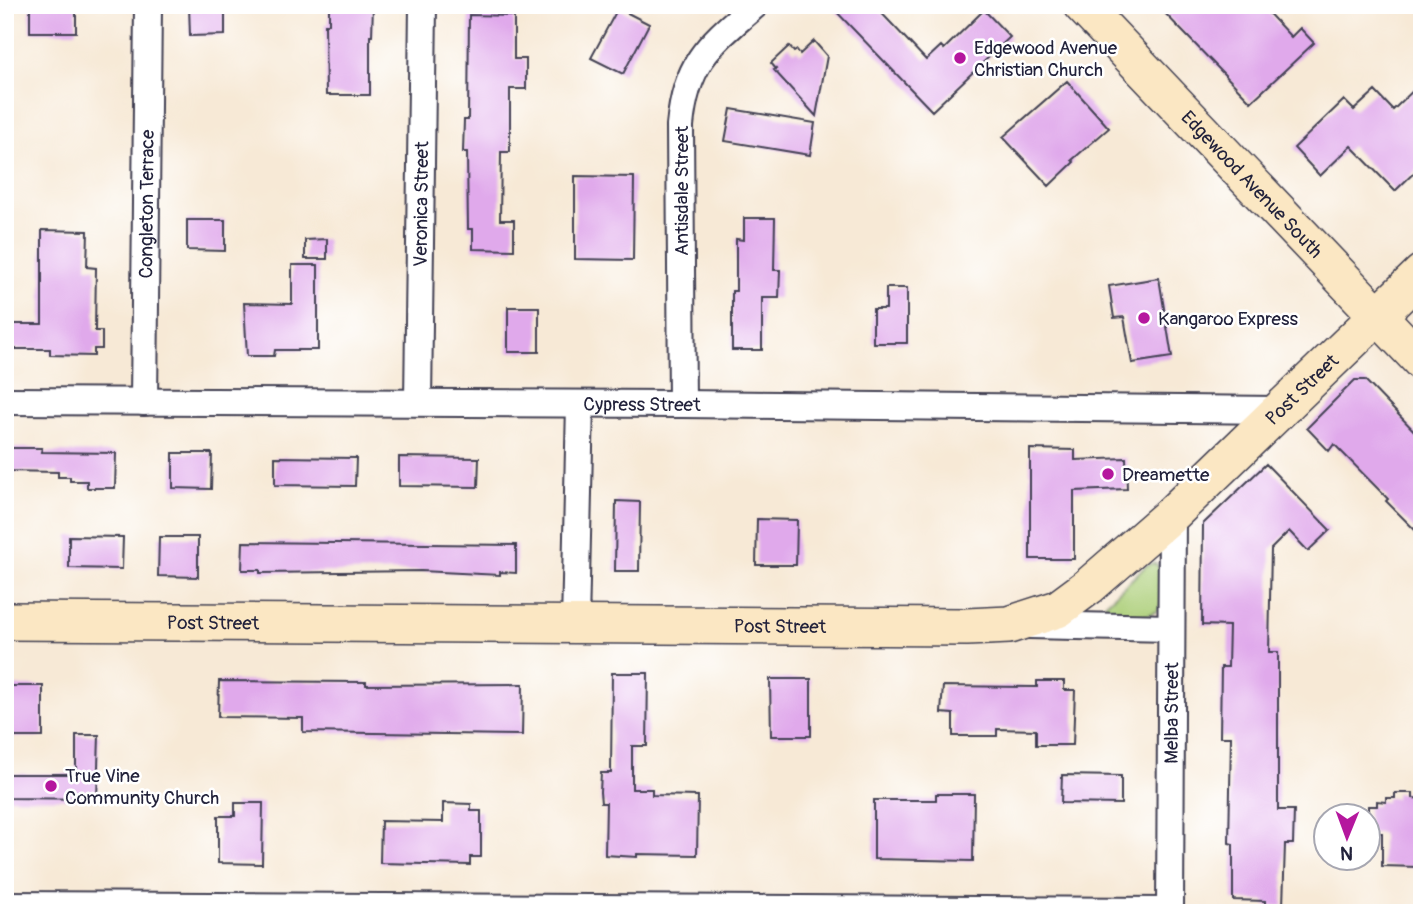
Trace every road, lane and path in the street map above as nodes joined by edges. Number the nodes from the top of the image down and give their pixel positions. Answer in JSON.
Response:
{"nodes":[{"id":1,"x":148,"y":5,"type":"edge"},
{"id":2,"x":423,"y":5,"type":"edge"},
{"id":3,"x":755,"y":5,"type":"edge"},
{"id":4,"x":1082,"y":5,"type":"edge"},
{"id":5,"x":1422,"y":273,"type":"edge"},
{"id":6,"x":1377,"y":314,"type":"junction"},
{"id":7,"x":1422,"y":362,"type":"edge"},
{"id":8,"x":5,"y":401,"type":"edge"},
{"id":9,"x":144,"y":402,"type":"junction"},
{"id":10,"x":418,"y":402,"type":"junction"},
{"id":11,"x":580,"y":404,"type":"junction"},
{"id":12,"x":682,"y":404,"type":"junction"},
{"id":13,"x":1280,"y":410,"type":"junction"},
{"id":14,"x":1172,"y":514,"type":"junction"},
{"id":15,"x":5,"y":621,"type":"edge"},
{"id":16,"x":575,"y":625,"type":"junction"},
{"id":17,"x":1009,"y":625,"type":"junction"},
{"id":18,"x":1171,"y":628,"type":"junction"},
{"id":19,"x":5,"y":905,"type":"edge"},
{"id":20,"x":1170,"y":912,"type":"edge"}],
"edges":[{"from":1,"to":9,"type":"street","name":"Congleton Terrace"},
{"from":2,"to":10,"type":"street","name":"Veronica Street"},
{"from":3,"to":12,"type":"street","name":"Antisdale Street"},
{"from":4,"to":6,"type":"main road","name":"Edgewood Avenue South"},
{"from":5,"to":6,"type":"main road","name":"Post Street"},
{"from":6,"to":7,"type":"main road","name":"Edgewood Avenue South"},
{"from":6,"to":13,"type":"main road","name":"Post Street"},
{"from":8,"to":9,"type":"street","name":"Cypress Street"},
{"from":9,"to":10,"type":"street","name":"Cypress Street"},
{"from":10,"to":11,"type":"street","name":"Cypress Street"},
{"from":11,"to":12,"type":"street","name":"Cypress Street"},
{"from":11,"to":16,"type":"street"},
{"from":12,"to":13,"type":"street","name":"Cypress Street"},
{"from":13,"to":14,"type":"main road","name":"Post Street"},
{"from":14,"to":17,"type":"main road","name":"Post Street"},
{"from":14,"to":18,"type":"street","name":"Melba Street"},
{"from":15,"to":16,"type":"main road","name":"Post Street"},
{"from":16,"to":17,"type":"main road","name":"Post Street"},
{"from":17,"to":18,"type":"street"},
{"from":18,"to":20,"type":"street","name":"Melba Street"},
{"from":19,"to":20,"type":"street"}]}
